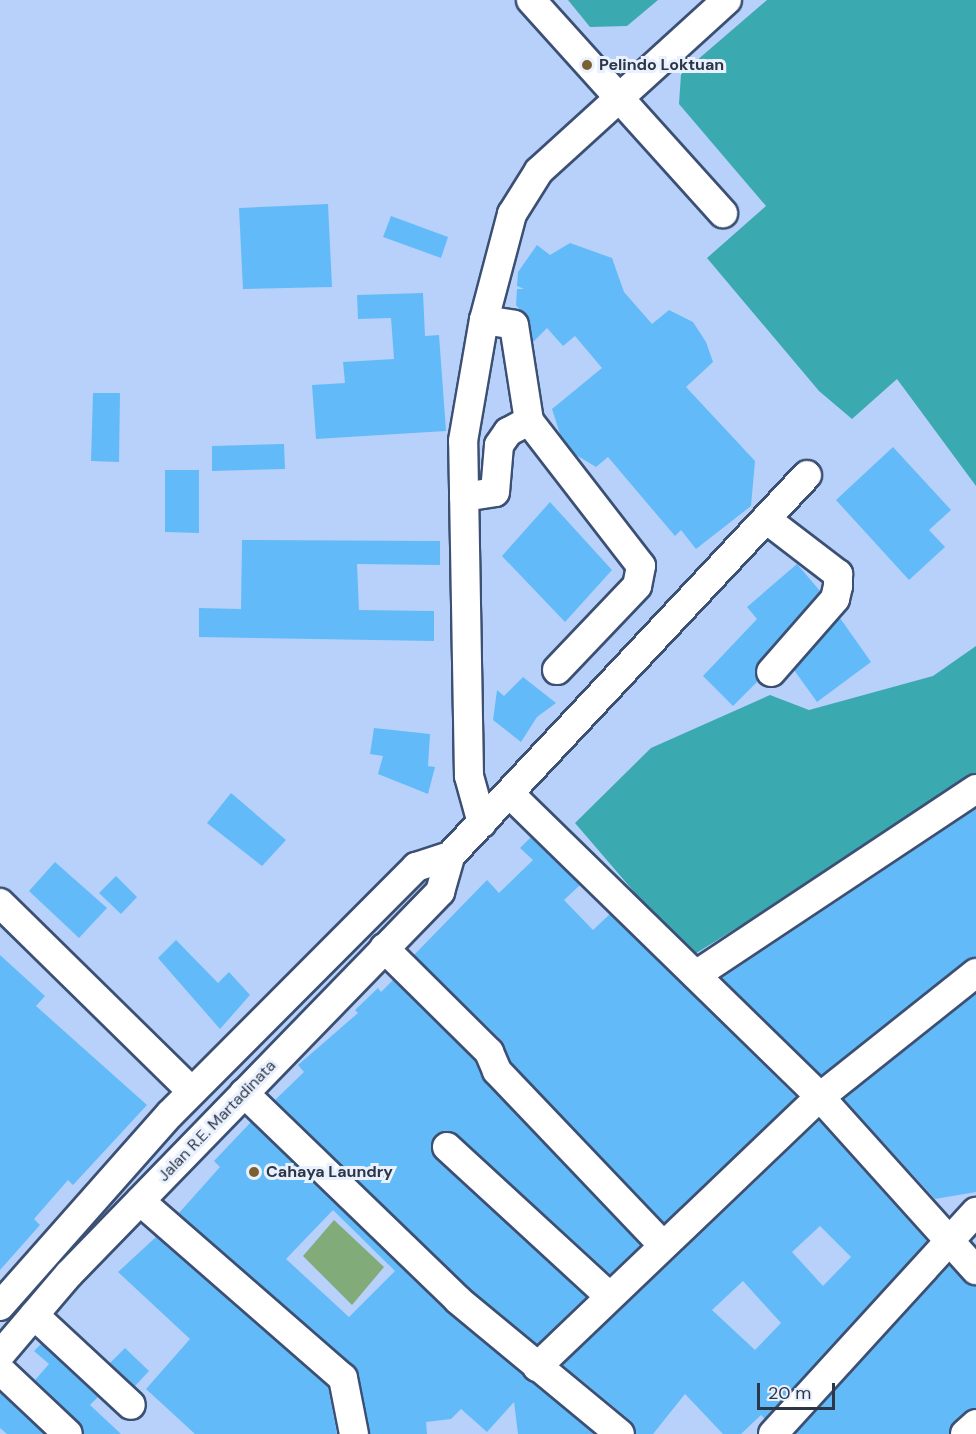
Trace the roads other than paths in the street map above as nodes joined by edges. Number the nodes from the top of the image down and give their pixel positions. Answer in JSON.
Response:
{"nodes":[{"id":1,"x":531,"y":0,"type":"edge"},
{"id":2,"x":727,"y":0,"type":"edge"},
{"id":3,"x":620,"y":98,"type":"junction"},
{"id":4,"x":723,"y":213,"type":"dead end"},
{"id":5,"x":484,"y":320,"type":"junction"},
{"id":6,"x":529,"y":421,"type":"junction"},
{"id":7,"x":807,"y":475,"type":"dead end"},
{"id":8,"x":464,"y":497,"type":"junction"},
{"id":9,"x":766,"y":519,"type":"junction"},
{"id":10,"x":558,"y":670,"type":"dead end"},
{"id":11,"x":771,"y":672,"type":"dead end"},
{"id":12,"x":976,"y":789,"type":"edge"},
{"id":13,"x":510,"y":794,"type":"junction"},
{"id":14,"x":482,"y":823,"type":"junction"},
{"id":15,"x":450,"y":856,"type":"junction"},
{"id":16,"x":416,"y":867,"type":"junction"},
{"id":17,"x":440,"y":892,"type":"junction"},
{"id":18,"x":0,"y":903,"type":"edge"},
{"id":19,"x":384,"y":948,"type":"junction"},
{"id":20,"x":976,"y":973,"type":"edge"},
{"id":21,"x":696,"y":975,"type":"junction"},
{"id":22,"x":192,"y":1092,"type":"junction"},
{"id":23,"x":244,"y":1093,"type":"junction"},
{"id":24,"x":820,"y":1097,"type":"junction"},
{"id":25,"x":170,"y":1114,"type":"junction"},
{"id":26,"x":198,"y":1140,"type":"junction"},
{"id":27,"x":447,"y":1147,"type":"dead end"},
{"id":28,"x":140,"y":1201,"type":"junction"},
{"id":29,"x":976,"y":1212,"type":"edge"},
{"id":30,"x":948,"y":1238,"type":"junction"},
{"id":31,"x":662,"y":1244,"type":"junction"},
{"id":32,"x":976,"y":1269,"type":"edge"},
{"id":33,"x":608,"y":1295,"type":"junction"},
{"id":34,"x":0,"y":1306,"type":"edge"},
{"id":35,"x":34,"y":1315,"type":"junction"},
{"id":36,"x":0,"y":1355,"type":"edge"},
{"id":37,"x":537,"y":1367,"type":"junction"},
{"id":38,"x":0,"y":1370,"type":"edge"},
{"id":39,"x":131,"y":1405,"type":"dead end"},
{"id":40,"x":976,"y":1424,"type":"edge"},
{"id":41,"x":68,"y":1434,"type":"edge"},
{"id":42,"x":354,"y":1434,"type":"edge"},
{"id":43,"x":620,"y":1434,"type":"edge"},
{"id":44,"x":773,"y":1434,"type":"edge"},
{"id":45,"x":964,"y":1434,"type":"edge"}],
"edges":[{"from":1,"to":3,"type":"street"},
{"from":2,"to":3,"type":"street"},
{"from":3,"to":4,"type":"street"},
{"from":3,"to":5,"type":"street"},
{"from":5,"to":6,"type":"street"},
{"from":5,"to":8,"type":"street"},
{"from":6,"to":8,"type":"street"},
{"from":6,"to":10,"type":"street"},
{"from":7,"to":9,"type":"street"},
{"from":8,"to":14,"type":"street"},
{"from":9,"to":11,"type":"street"},
{"from":9,"to":13,"type":"street"},
{"from":12,"to":21,"type":"street"},
{"from":13,"to":14,"type":"street"},
{"from":13,"to":21,"type":"street"},
{"from":14,"to":15,"type":"street"},
{"from":15,"to":16,"type":"street"},
{"from":15,"to":17,"type":"street"},
{"from":16,"to":17,"type":"street"},
{"from":16,"to":22,"type":"street"},
{"from":17,"to":19,"type":"street","name":"Jalan R.E. Martadinata"},
{"from":18,"to":22,"type":"street"},
{"from":19,"to":23,"type":"street","name":"Jalan R.E. Martadinata"},
{"from":19,"to":31,"type":"street"},
{"from":20,"to":24,"type":"street"},
{"from":21,"to":24,"type":"street"},
{"from":22,"to":25,"type":"street"},
{"from":23,"to":26,"type":"street","name":"Jalan R.E. Martadinata"},
{"from":23,"to":37,"type":"street"},
{"from":24,"to":30,"type":"street"},
{"from":24,"to":31,"type":"street"},
{"from":25,"to":26,"type":"street"},
{"from":25,"to":34,"type":"street"},
{"from":26,"to":28,"type":"street","name":"Jalan R.E. Martadinata"},
{"from":27,"to":33,"type":"street"},
{"from":28,"to":35,"type":"street","name":"Jalan R.E. Martadinata"},
{"from":28,"to":42,"type":"street"},
{"from":29,"to":30,"type":"street"},
{"from":30,"to":32,"type":"street"},
{"from":30,"to":44,"type":"street"},
{"from":31,"to":33,"type":"street"},
{"from":33,"to":37,"type":"street"},
{"from":35,"to":36,"type":"street","name":"Jalan R.E. Martadinata"},
{"from":35,"to":39,"type":"street"},
{"from":37,"to":43,"type":"street"},
{"from":38,"to":41,"type":"street"},
{"from":40,"to":45,"type":"street"}]}
